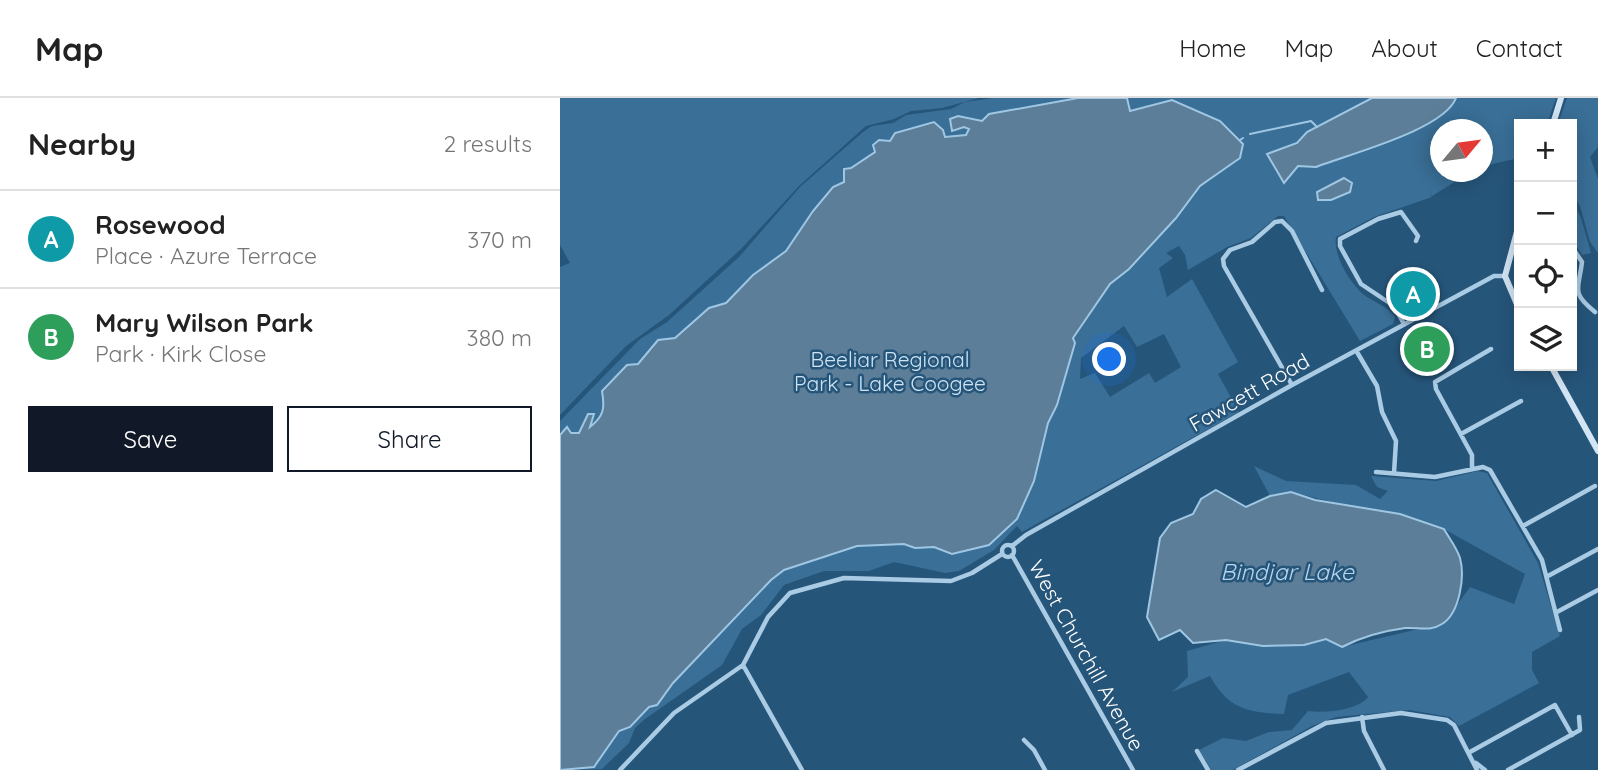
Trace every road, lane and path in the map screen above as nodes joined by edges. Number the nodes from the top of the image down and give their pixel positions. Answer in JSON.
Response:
{"nodes":[{"id":1,"x":1561,"y":98,"type":"edge"},
{"id":2,"x":1555,"y":119,"type":"edge"},
{"id":3,"x":1416,"y":241,"type":"dead end"},
{"id":4,"x":1514,"y":241,"type":"edge"},
{"id":5,"x":1577,"y":254,"type":"edge"},
{"id":6,"x":1504,"y":275,"type":"junction"},
{"id":7,"x":1577,"y":280,"type":"edge"},
{"id":8,"x":1577,"y":288,"type":"edge"},
{"id":9,"x":1322,"y":290,"type":"dead end"},
{"id":10,"x":1519,"y":308,"type":"edge"},
{"id":11,"x":1595,"y":312,"type":"dead end"},
{"id":12,"x":1404,"y":324,"type":"junction"},
{"id":13,"x":1491,"y":349,"type":"dead end"},
{"id":14,"x":1357,"y":352,"type":"junction"},
{"id":15,"x":1554,"y":371,"type":"edge"},
{"id":16,"x":1292,"y":384,"type":"junction"},
{"id":17,"x":1521,"y":401,"type":"dead end"},
{"id":18,"x":1461,"y":434,"type":"junction"},
{"id":19,"x":1598,"y":451,"type":"edge"},
{"id":20,"x":1472,"y":468,"type":"junction"},
{"id":21,"x":1376,"y":472,"type":"dead end"},
{"id":22,"x":1394,"y":473,"type":"junction"},
{"id":23,"x":1595,"y":486,"type":"dead end"},
{"id":24,"x":1523,"y":526,"type":"junction"},
{"id":25,"x":1012,"y":546,"type":"junction"},
{"id":26,"x":1598,"y":548,"type":"edge"},
{"id":27,"x":1002,"y":554,"type":"junction"},
{"id":28,"x":1013,"y":555,"type":"junction"},
{"id":29,"x":1548,"y":576,"type":"junction"},
{"id":30,"x":1598,"y":590,"type":"edge"},
{"id":31,"x":1557,"y":612,"type":"junction"},
{"id":32,"x":1560,"y":630,"type":"dead end"},
{"id":33,"x":743,"y":665,"type":"junction"},
{"id":34,"x":1362,"y":718,"type":"junction"},
{"id":35,"x":1579,"y":718,"type":"dead end"},
{"id":36,"x":1572,"y":735,"type":"junction"},
{"id":37,"x":1024,"y":740,"type":"dead end"},
{"id":38,"x":1197,"y":751,"type":"dead end"},
{"id":39,"x":1470,"y":752,"type":"junction"},
{"id":40,"x":1475,"y":763,"type":"junction"},
{"id":41,"x":620,"y":770,"type":"edge"},
{"id":42,"x":802,"y":770,"type":"edge"},
{"id":43,"x":1045,"y":770,"type":"edge"},
{"id":44,"x":1133,"y":770,"type":"edge"},
{"id":45,"x":1208,"y":770,"type":"edge"},
{"id":46,"x":1238,"y":770,"type":"edge"},
{"id":47,"x":1383,"y":770,"type":"edge"},
{"id":48,"x":1477,"y":770,"type":"edge"},
{"id":49,"x":1485,"y":770,"type":"edge"},
{"id":50,"x":1508,"y":770,"type":"edge"}],
"edges":[{"from":1,"to":2,"type":"main road"},
{"from":3,"to":12,"type":"street"},
{"from":4,"to":6,"type":"main road"},
{"from":5,"to":7,"type":"street"},
{"from":6,"to":10,"type":"main road"},
{"from":6,"to":12,"type":"street","name":"Fawcett Road"},
{"from":8,"to":11,"type":"street"},
{"from":9,"to":16,"type":"street"},
{"from":12,"to":14,"type":"street","name":"Fawcett Road"},
{"from":13,"to":18,"type":"street"},
{"from":14,"to":16,"type":"street","name":"Fawcett Road"},
{"from":14,"to":22,"type":"street"},
{"from":15,"to":19,"type":"main road"},
{"from":16,"to":25,"type":"street","name":"Fawcett Road"},
{"from":17,"to":18,"type":"street"},
{"from":18,"to":20,"type":"street"},
{"from":20,"to":22,"type":"street"},
{"from":20,"to":24,"type":"street"},
{"from":21,"to":22,"type":"street"},
{"from":23,"to":24,"type":"street"},
{"from":24,"to":29,"type":"street"},
{"from":25,"to":27,"type":"street","name":"Fawcett Road"},
{"from":25,"to":28,"type":"street"},
{"from":26,"to":29,"type":"street"},
{"from":27,"to":28,"type":"street"},
{"from":27,"to":33,"type":"street"},
{"from":28,"to":44,"type":"street","name":"West Churchill Avenue"},
{"from":29,"to":31,"type":"street"},
{"from":30,"to":31,"type":"street"},
{"from":31,"to":32,"type":"street"},
{"from":33,"to":41,"type":"street"},
{"from":33,"to":42,"type":"street"},
{"from":34,"to":39,"type":"street"},
{"from":34,"to":46,"type":"street"},
{"from":34,"to":47,"type":"street"},
{"from":35,"to":36,"type":"street"},
{"from":36,"to":39,"type":"street"},
{"from":36,"to":50,"type":"street"},
{"from":37,"to":43,"type":"street"},
{"from":38,"to":45,"type":"street"},
{"from":39,"to":40,"type":"street"},
{"from":40,"to":48,"type":"street"},
{"from":40,"to":49,"type":"street"}]}
